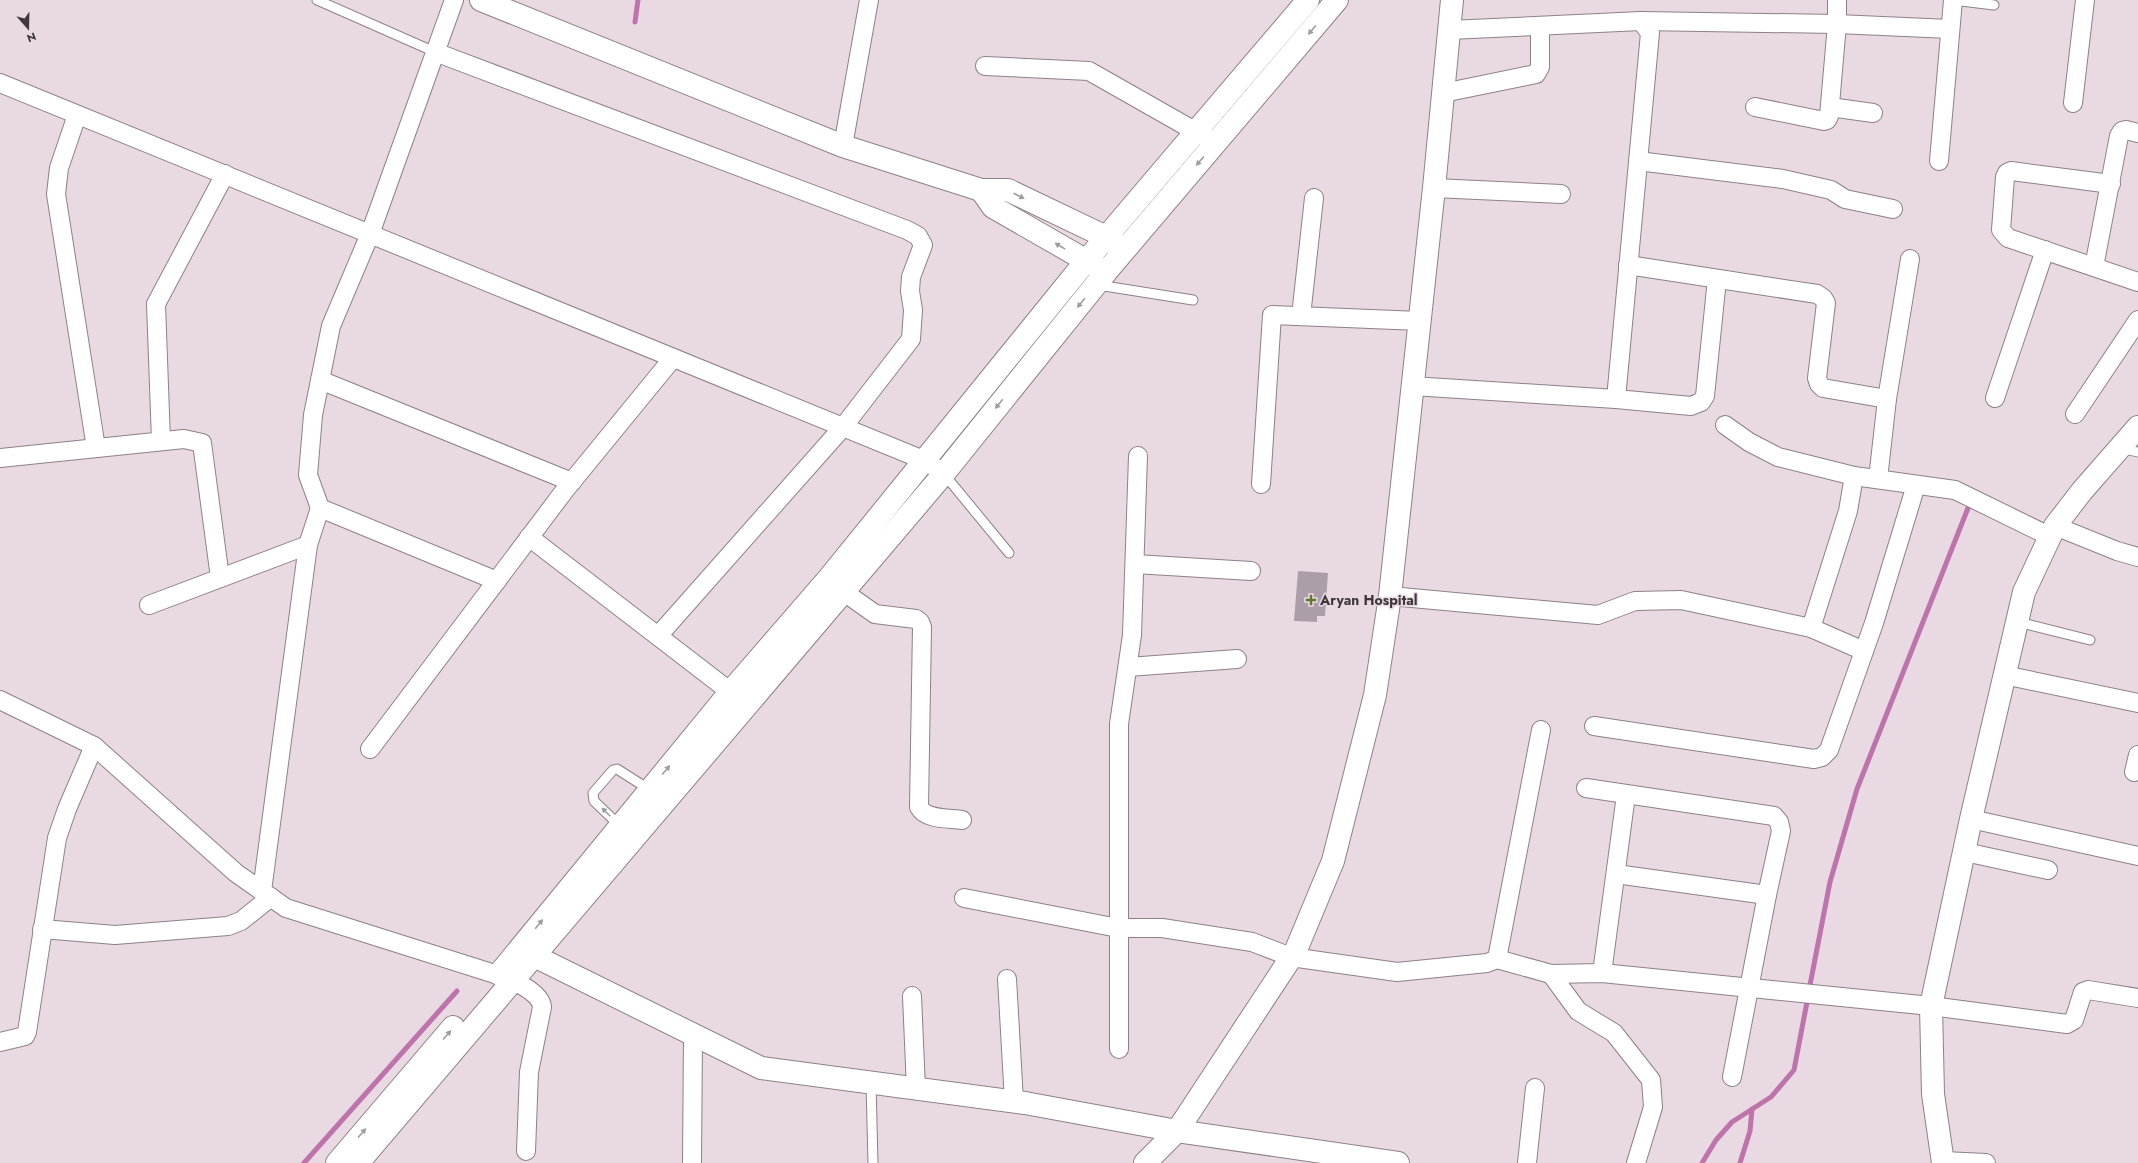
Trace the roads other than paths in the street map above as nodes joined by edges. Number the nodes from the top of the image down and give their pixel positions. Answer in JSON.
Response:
{"nodes":[{"id":1,"x":317,"y":0,"type":"edge"},
{"id":2,"x":454,"y":0,"type":"edge"},
{"id":3,"x":481,"y":0,"type":"edge"},
{"id":4,"x":869,"y":0,"type":"edge"},
{"id":5,"x":1308,"y":0,"type":"edge"},
{"id":6,"x":1337,"y":0,"type":"edge"},
{"id":7,"x":1452,"y":0,"type":"edge"},
{"id":8,"x":1837,"y":0,"type":"edge"},
{"id":9,"x":1953,"y":0,"type":"edge"},
{"id":10,"x":2085,"y":0,"type":"edge"},
{"id":11,"x":1994,"y":5,"type":"dead end"},
{"id":12,"x":1641,"y":21,"type":"junction"},
{"id":13,"x":1837,"y":24,"type":"junction"},
{"id":14,"x":1540,"y":26,"type":"junction"},
{"id":15,"x":1950,"y":29,"type":"junction"},
{"id":16,"x":1449,"y":30,"type":"junction"},
{"id":17,"x":436,"y":52,"type":"junction"},
{"id":18,"x":985,"y":66,"type":"dead end"},
{"id":19,"x":0,"y":83,"type":"edge"},
{"id":20,"x":1443,"y":93,"type":"junction"},
{"id":21,"x":2073,"y":103,"type":"dead end"},
{"id":22,"x":1830,"y":107,"type":"junction"},
{"id":23,"x":1755,"y":108,"type":"dead end"},
{"id":24,"x":1873,"y":113,"type":"dead end"},
{"id":25,"x":77,"y":114,"type":"junction"},
{"id":26,"x":1198,"y":131,"type":"junction"},
{"id":27,"x":2138,"y":133,"type":"edge"},
{"id":28,"x":1215,"y":144,"type":"junction"},
{"id":29,"x":843,"y":146,"type":"junction"},
{"id":30,"x":1638,"y":161,"type":"junction"},
{"id":31,"x":1939,"y":161,"type":"dead end"},
{"id":32,"x":225,"y":174,"type":"junction"},
{"id":33,"x":2111,"y":184,"type":"junction"},
{"id":34,"x":1434,"y":188,"type":"junction"},
{"id":35,"x":981,"y":190,"type":"junction"},
{"id":36,"x":1561,"y":194,"type":"dead end"},
{"id":37,"x":1314,"y":198,"type":"dead end"},
{"id":38,"x":1893,"y":209,"type":"dead end"},
{"id":39,"x":370,"y":234,"type":"junction"},
{"id":40,"x":1106,"y":237,"type":"junction"},
{"id":41,"x":1124,"y":250,"type":"junction"},
{"id":42,"x":2045,"y":250,"type":"junction"},
{"id":43,"x":1910,"y":259,"type":"dead end"},
{"id":44,"x":1086,"y":261,"type":"junction"},
{"id":45,"x":1628,"y":265,"type":"junction"},
{"id":46,"x":2094,"y":267,"type":"junction"},
{"id":47,"x":1101,"y":278,"type":"junction"},
{"id":48,"x":1717,"y":279,"type":"junction"},
{"id":49,"x":2138,"y":282,"type":"edge"},
{"id":50,"x":1193,"y":300,"type":"dead end"},
{"id":51,"x":1301,"y":316,"type":"junction"},
{"id":52,"x":2138,"y":320,"type":"edge"},
{"id":53,"x":1420,"y":321,"type":"junction"},
{"id":54,"x":673,"y":358,"type":"junction"},
{"id":55,"x":320,"y":380,"type":"junction"},
{"id":56,"x":1412,"y":386,"type":"junction"},
{"id":57,"x":1995,"y":398,"type":"dead end"},
{"id":58,"x":1616,"y":399,"type":"junction"},
{"id":59,"x":1887,"y":399,"type":"junction"},
{"id":60,"x":2076,"y":414,"type":"dead end"},
{"id":61,"x":1725,"y":425,"type":"dead end"},
{"id":62,"x":2138,"y":427,"type":"edge"},
{"id":63,"x":843,"y":428,"type":"junction"},
{"id":64,"x":161,"y":441,"type":"junction"},
{"id":65,"x":96,"y":448,"type":"junction"},
{"id":66,"x":2129,"y":450,"type":"edge"},
{"id":67,"x":1138,"y":456,"type":"dead end"},
{"id":68,"x":0,"y":458,"type":"edge"},
{"id":69,"x":926,"y":461,"type":"junction"},
{"id":70,"x":943,"y":473,"type":"junction"},
{"id":71,"x":1854,"y":476,"type":"junction"},
{"id":72,"x":1878,"y":480,"type":"junction"},
{"id":73,"x":572,"y":482,"type":"junction"},
{"id":74,"x":1261,"y":484,"type":"dead end"},
{"id":75,"x":1916,"y":484,"type":"junction"},
{"id":76,"x":320,"y":508,"type":"junction"},
{"id":77,"x":2052,"y":531,"type":"junction"},
{"id":78,"x":529,"y":538,"type":"junction"},
{"id":79,"x":308,"y":545,"type":"junction"},
{"id":80,"x":1009,"y":553,"type":"dead end"},
{"id":81,"x":2138,"y":557,"type":"edge"},
{"id":82,"x":1135,"y":564,"type":"junction"},
{"id":83,"x":1251,"y":571,"type":"dead end"},
{"id":84,"x":220,"y":578,"type":"junction"},
{"id":85,"x":497,"y":581,"type":"junction"},
{"id":86,"x":836,"y":585,"type":"junction"},
{"id":87,"x":1390,"y":596,"type":"junction"},
{"id":88,"x":149,"y":605,"type":"dead end"},
{"id":89,"x":2018,"y":622,"type":"junction"},
{"id":90,"x":1811,"y":628,"type":"junction"},
{"id":91,"x":658,"y":636,"type":"junction"},
{"id":92,"x":2090,"y":640,"type":"dead end"},
{"id":93,"x":1864,"y":652,"type":"junction"},
{"id":94,"x":1237,"y":659,"type":"dead end"},
{"id":95,"x":1128,"y":667,"type":"junction"},
{"id":96,"x":2004,"y":675,"type":"junction"},
{"id":97,"x":738,"y":698,"type":"junction"},
{"id":98,"x":0,"y":700,"type":"edge"},
{"id":99,"x":2138,"y":703,"type":"edge"},
{"id":100,"x":1594,"y":726,"type":"dead end"},
{"id":101,"x":1541,"y":730,"type":"dead end"},
{"id":102,"x":94,"y":746,"type":"junction"},
{"id":103,"x":370,"y":749,"type":"dead end"},
{"id":104,"x":1586,"y":788,"type":"dead end"},
{"id":105,"x":658,"y":795,"type":"junction"},
{"id":106,"x":1626,"y":795,"type":"junction"},
{"id":107,"x":1972,"y":819,"type":"junction"},
{"id":108,"x":962,"y":820,"type":"dead end"},
{"id":109,"x":627,"y":832,"type":"junction"},
{"id":110,"x":1965,"y":852,"type":"junction"},
{"id":111,"x":2138,"y":856,"type":"edge"},
{"id":112,"x":2048,"y":870,"type":"dead end"},
{"id":113,"x":1616,"y":874,"type":"junction"},
{"id":114,"x":267,"y":894,"type":"junction"},
{"id":115,"x":1766,"y":895,"type":"junction"},
{"id":116,"x":964,"y":898,"type":"dead end"},
{"id":117,"x":1118,"y":928,"type":"junction"},
{"id":118,"x":42,"y":929,"type":"junction"},
{"id":119,"x":527,"y":952,"type":"junction"},
{"id":120,"x":1291,"y":956,"type":"junction"},
{"id":121,"x":1497,"y":958,"type":"junction"},
{"id":122,"x":1602,"y":972,"type":"junction"},
{"id":123,"x":1551,"y":974,"type":"junction"},
{"id":124,"x":506,"y":977,"type":"junction"},
{"id":125,"x":1007,"y":979,"type":"dead end"},
{"id":126,"x":1749,"y":987,"type":"junction"},
{"id":127,"x":912,"y":996,"type":"dead end"},
{"id":128,"x":2138,"y":998,"type":"edge"},
{"id":129,"x":1932,"y":1006,"type":"junction"},
{"id":130,"x":693,"y":1035,"type":"junction"},
{"id":131,"x":0,"y":1042,"type":"edge"},
{"id":132,"x":1119,"y":1049,"type":"dead end"},
{"id":133,"x":1732,"y":1077,"type":"dead end"},
{"id":134,"x":871,"y":1083,"type":"junction"},
{"id":135,"x":1535,"y":1088,"type":"dead end"},
{"id":136,"x":916,"y":1089,"type":"junction"},
{"id":137,"x":1014,"y":1101,"type":"junction"},
{"id":138,"x":1177,"y":1131,"type":"junction"},
{"id":139,"x":526,"y":1151,"type":"dead end"},
{"id":140,"x":1943,"y":1162,"type":"edge"},
{"id":141,"x":337,"y":1163,"type":"edge"},
{"id":142,"x":358,"y":1163,"type":"edge"},
{"id":143,"x":692,"y":1163,"type":"edge"},
{"id":144,"x":873,"y":1163,"type":"edge"},
{"id":145,"x":1144,"y":1163,"type":"edge"},
{"id":146,"x":1398,"y":1163,"type":"edge"},
{"id":147,"x":1526,"y":1163,"type":"edge"},
{"id":148,"x":1636,"y":1163,"type":"edge"},
{"id":149,"x":1986,"y":1163,"type":"edge"}],
"edges":[{"from":1,"to":17,"type":"lane"},
{"from":2,"to":17,"type":"street"},
{"from":3,"to":29,"type":"main road"},
{"from":4,"to":29,"type":"street"},
{"from":5,"to":26,"type":"main road"},
{"from":6,"to":28,"type":"main road","one_way":true},
{"from":7,"to":16,"type":"main road"},
{"from":8,"to":13,"type":"street"},
{"from":9,"to":11,"type":"lane"},
{"from":9,"to":15,"type":"street"},
{"from":10,"to":21,"type":"street"},
{"from":12,"to":13,"type":"street"},
{"from":12,"to":14,"type":"street"},
{"from":12,"to":30,"type":"street"},
{"from":13,"to":15,"type":"street"},
{"from":13,"to":22,"type":"street"},
{"from":14,"to":16,"type":"street"},
{"from":14,"to":20,"type":"street"},
{"from":15,"to":31,"type":"street"},
{"from":16,"to":20,"type":"main road"},
{"from":17,"to":39,"type":"street"},
{"from":17,"to":63,"type":"street"},
{"from":18,"to":26,"type":"street"},
{"from":19,"to":25,"type":"street"},
{"from":20,"to":34,"type":"main road"},
{"from":22,"to":23,"type":"street"},
{"from":22,"to":24,"type":"street"},
{"from":25,"to":32,"type":"street"},
{"from":25,"to":65,"type":"street"},
{"from":26,"to":28,"type":"street"},
{"from":26,"to":40,"type":"main road"},
{"from":27,"to":33,"type":"street"},
{"from":28,"to":41,"type":"main road","one_way":true},
{"from":29,"to":35,"type":"main road"},
{"from":30,"to":38,"type":"street"},
{"from":30,"to":45,"type":"street"},
{"from":32,"to":39,"type":"street"},
{"from":32,"to":64,"type":"street"},
{"from":33,"to":42,"type":"street"},
{"from":33,"to":46,"type":"street"},
{"from":34,"to":36,"type":"street"},
{"from":34,"to":53,"type":"main road"},
{"from":35,"to":40,"type":"main road","one_way":true},
{"from":44,"to":35,"type":"main road","one_way":true},
{"from":37,"to":51,"type":"street"},
{"from":39,"to":54,"type":"street"},
{"from":39,"to":55,"type":"street"},
{"from":40,"to":41,"type":"main road"},
{"from":40,"to":44,"type":"main road"},
{"from":41,"to":47,"type":"main road"},
{"from":42,"to":46,"type":"street"},
{"from":42,"to":57,"type":"street"},
{"from":43,"to":59,"type":"street"},
{"from":44,"to":47,"type":"main road"},
{"from":44,"to":69,"type":"main road"},
{"from":45,"to":48,"type":"street"},
{"from":45,"to":58,"type":"street"},
{"from":46,"to":49,"type":"street"},
{"from":47,"to":50,"type":"lane"},
{"from":47,"to":70,"type":"main road","one_way":true},
{"from":48,"to":58,"type":"street"},
{"from":48,"to":59,"type":"street"},
{"from":51,"to":53,"type":"street"},
{"from":51,"to":74,"type":"street"},
{"from":52,"to":60,"type":"street"},
{"from":53,"to":56,"type":"main road"},
{"from":54,"to":63,"type":"street"},
{"from":54,"to":73,"type":"street"},
{"from":55,"to":73,"type":"street"},
{"from":55,"to":76,"type":"street"},
{"from":56,"to":58,"type":"street"},
{"from":56,"to":87,"type":"main road"},
{"from":59,"to":72,"type":"street"},
{"from":61,"to":71,"type":"street"},
{"from":62,"to":66,"type":"main road"},
{"from":63,"to":69,"type":"street"},
{"from":63,"to":91,"type":"street"},
{"from":64,"to":65,"type":"street"},
{"from":64,"to":84,"type":"street"},
{"from":65,"to":68,"type":"street"},
{"from":66,"to":77,"type":"main road"},
{"from":67,"to":82,"type":"street"},
{"from":69,"to":70,"type":"street"},
{"from":69,"to":86,"type":"main road"},
{"from":70,"to":80,"type":"lane"},
{"from":70,"to":86,"type":"main road"},
{"from":71,"to":72,"type":"street"},
{"from":71,"to":90,"type":"street"},
{"from":72,"to":75,"type":"street"},
{"from":73,"to":78,"type":"street"},
{"from":75,"to":77,"type":"street"},
{"from":75,"to":93,"type":"street"},
{"from":76,"to":79,"type":"street"},
{"from":76,"to":85,"type":"street"},
{"from":77,"to":81,"type":"street"},
{"from":77,"to":89,"type":"main road"},
{"from":78,"to":85,"type":"street"},
{"from":78,"to":91,"type":"street"},
{"from":79,"to":84,"type":"street"},
{"from":79,"to":114,"type":"street"},
{"from":82,"to":83,"type":"street"},
{"from":82,"to":95,"type":"street"},
{"from":84,"to":88,"type":"street"},
{"from":85,"to":103,"type":"street"},
{"from":86,"to":97,"type":"main road"},
{"from":86,"to":108,"type":"street"},
{"from":87,"to":90,"type":"street"},
{"from":87,"to":120,"type":"main road"},
{"from":89,"to":92,"type":"lane"},
{"from":89,"to":96,"type":"main road"},
{"from":90,"to":93,"type":"street"},
{"from":91,"to":97,"type":"street"},
{"from":93,"to":100,"type":"street"},
{"from":94,"to":95,"type":"street"},
{"from":95,"to":117,"type":"street"},
{"from":96,"to":99,"type":"street"},
{"from":96,"to":107,"type":"main road"},
{"from":97,"to":105,"type":"main road"},
{"from":98,"to":102,"type":"street"},
{"from":101,"to":121,"type":"street"},
{"from":102,"to":114,"type":"street"},
{"from":102,"to":118,"type":"street"},
{"from":104,"to":106,"type":"street"},
{"from":105,"to":109,"type":"main road"},
{"from":109,"to":105,"type":"lane","one_way":true},
{"from":106,"to":113,"type":"street"},
{"from":106,"to":115,"type":"street"},
{"from":107,"to":110,"type":"main road"},
{"from":107,"to":111,"type":"street"},
{"from":109,"to":119,"type":"main road"},
{"from":110,"to":112,"type":"street"},
{"from":110,"to":129,"type":"main road"},
{"from":113,"to":115,"type":"street"},
{"from":113,"to":122,"type":"street"},
{"from":114,"to":118,"type":"street"},
{"from":114,"to":124,"type":"street"},
{"from":115,"to":126,"type":"street"},
{"from":116,"to":117,"type":"street"},
{"from":117,"to":120,"type":"street"},
{"from":117,"to":132,"type":"street"},
{"from":118,"to":131,"type":"street"},
{"from":119,"to":124,"type":"main road"},
{"from":119,"to":130,"type":"main road"},
{"from":120,"to":121,"type":"street"},
{"from":120,"to":138,"type":"main road"},
{"from":121,"to":123,"type":"street"},
{"from":122,"to":123,"type":"street"},
{"from":122,"to":126,"type":"street"},
{"from":123,"to":148,"type":"street"},
{"from":124,"to":139,"type":"street"},
{"from":141,"to":124,"type":"main road","one_way":true},
{"from":124,"to":142,"type":"main road"},
{"from":125,"to":137,"type":"street"},
{"from":126,"to":129,"type":"street"},
{"from":126,"to":133,"type":"street"},
{"from":127,"to":136,"type":"street"},
{"from":128,"to":129,"type":"street"},
{"from":129,"to":140,"type":"main road"},
{"from":130,"to":134,"type":"main road"},
{"from":130,"to":143,"type":"street"},
{"from":134,"to":136,"type":"main road"},
{"from":134,"to":144,"type":"lane"},
{"from":135,"to":147,"type":"street"},
{"from":136,"to":137,"type":"main road"},
{"from":137,"to":138,"type":"main road"},
{"from":138,"to":145,"type":"main road"},
{"from":138,"to":146,"type":"main road"},
{"from":140,"to":149,"type":"street"}]}
